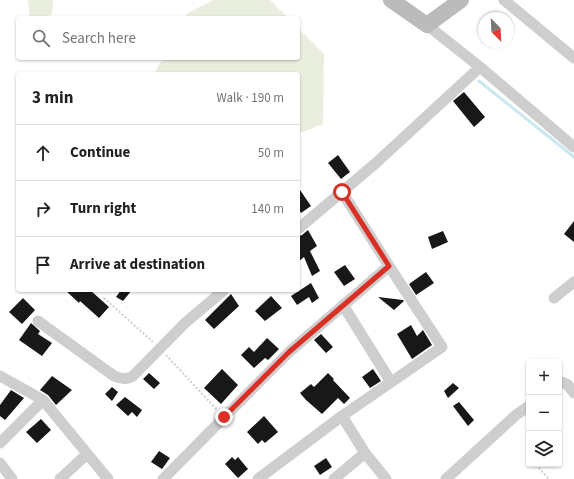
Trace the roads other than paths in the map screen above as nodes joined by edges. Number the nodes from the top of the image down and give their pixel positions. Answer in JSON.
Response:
{"nodes":[{"id":1,"x":391,"y":0,"type":"edge"},
{"id":2,"x":461,"y":0,"type":"edge"},
{"id":3,"x":504,"y":0,"type":"edge"},
{"id":4,"x":428,"y":25,"type":"junction"},
{"id":5,"x":574,"y":58,"type":"edge"},
{"id":6,"x":480,"y":67,"type":"junction"},
{"id":7,"x":574,"y":147,"type":"edge"},
{"id":8,"x":342,"y":192,"type":"junction"},
{"id":9,"x":300,"y":227,"type":"edge"},
{"id":10,"x":389,"y":266,"type":"junction"},
{"id":11,"x":574,"y":282,"type":"edge"},
{"id":12,"x":222,"y":292,"type":"edge"},
{"id":13,"x":554,"y":298,"type":"dead end"},
{"id":14,"x":343,"y":305,"type":"junction"},
{"id":15,"x":38,"y":321,"type":"dead end"},
{"id":16,"x":0,"y":376,"type":"edge"},
{"id":17,"x":391,"y":382,"type":"junction"},
{"id":18,"x":562,"y":382,"type":"edge"},
{"id":19,"x":574,"y":393,"type":"edge"},
{"id":20,"x":43,"y":400,"type":"junction"},
{"id":21,"x":526,"y":408,"type":"edge"},
{"id":22,"x":342,"y":416,"type":"junction"},
{"id":23,"x":0,"y":443,"type":"edge"},
{"id":24,"x":365,"y":453,"type":"junction"},
{"id":25,"x":87,"y":454,"type":"junction"},
{"id":26,"x":0,"y":463,"type":"edge"},
{"id":27,"x":12,"y":479,"type":"edge"},
{"id":28,"x":60,"y":479,"type":"edge"},
{"id":29,"x":108,"y":479,"type":"edge"},
{"id":30,"x":163,"y":479,"type":"edge"},
{"id":31,"x":258,"y":479,"type":"edge"},
{"id":32,"x":334,"y":479,"type":"edge"},
{"id":33,"x":386,"y":479,"type":"edge"},
{"id":34,"x":446,"y":479,"type":"edge"}],
"edges":[{"from":1,"to":4,"type":"main road"},
{"from":2,"to":4,"type":"main road"},
{"from":3,"to":5,"type":"street"},
{"from":4,"to":6,"type":"street"},
{"from":6,"to":7,"type":"street"},
{"from":6,"to":8,"type":"street"},
{"from":8,"to":9,"type":"street"},
{"from":8,"to":10,"type":"street"},
{"from":10,"to":14,"type":"street"},
{"from":10,"to":17,"type":"street"},
{"from":11,"to":13,"type":"street"},
{"from":12,"to":15,"type":"street"},
{"from":14,"to":17,"type":"street"},
{"from":14,"to":30,"type":"street"},
{"from":16,"to":20,"type":"street"},
{"from":17,"to":22,"type":"street"},
{"from":18,"to":19,"type":"street"},
{"from":20,"to":23,"type":"street"},
{"from":20,"to":25,"type":"street"},
{"from":21,"to":34,"type":"street"},
{"from":22,"to":24,"type":"street"},
{"from":22,"to":31,"type":"street"},
{"from":24,"to":32,"type":"street"},
{"from":24,"to":33,"type":"street"},
{"from":25,"to":28,"type":"street"},
{"from":25,"to":29,"type":"street"},
{"from":26,"to":27,"type":"street"}]}
